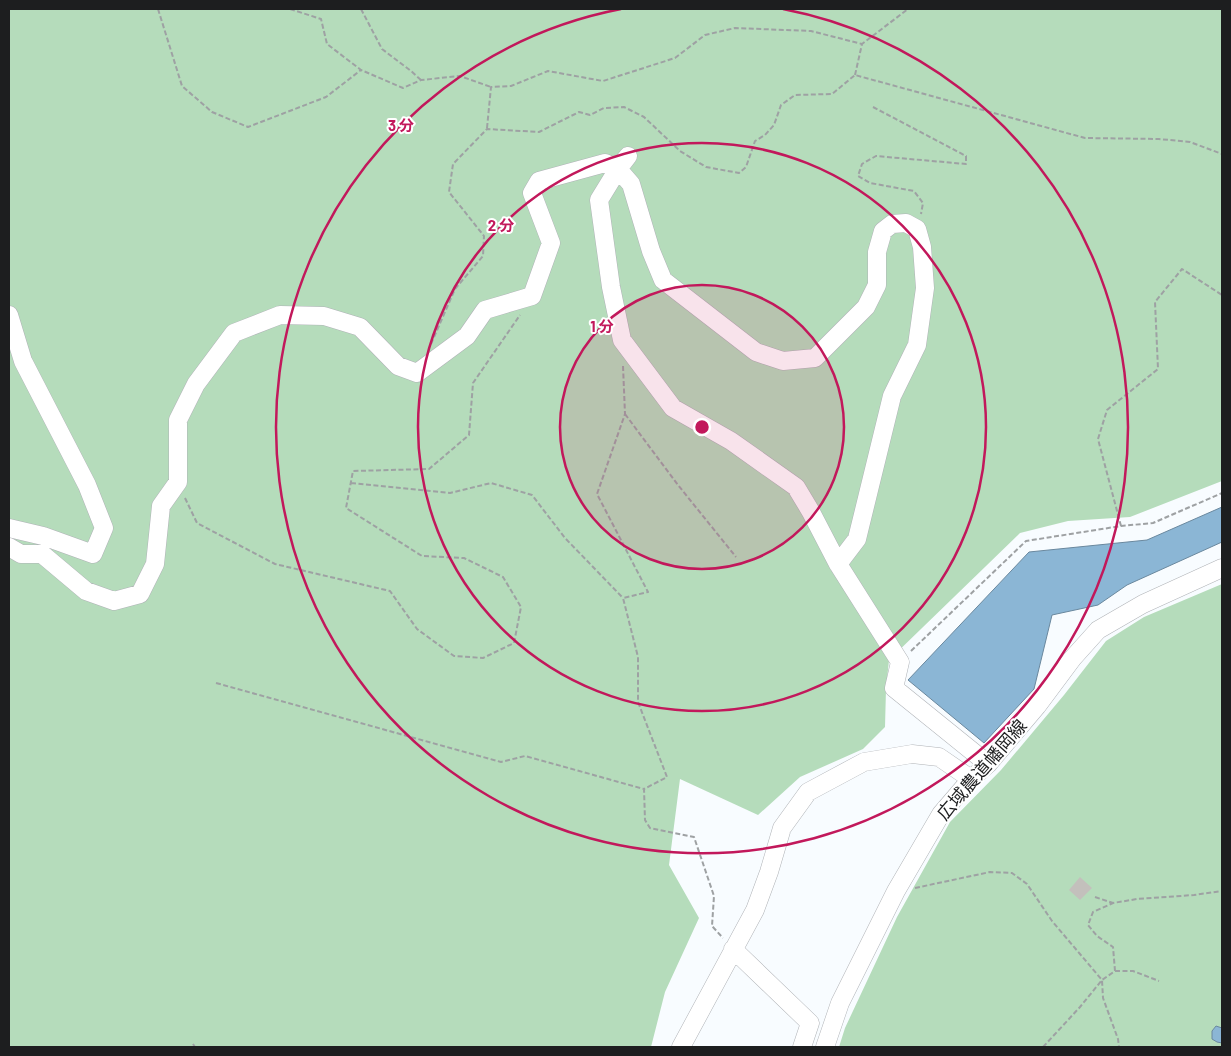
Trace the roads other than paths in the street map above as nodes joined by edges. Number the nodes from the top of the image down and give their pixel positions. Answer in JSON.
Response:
{"nodes":[{"id":1,"x":623,"y":162,"type":"junction"},
{"id":2,"x":9,"y":315,"type":"edge"},
{"id":3,"x":9,"y":528,"type":"edge"},
{"id":4,"x":9,"y":547,"type":"edge"},
{"id":5,"x":838,"y":564,"type":"junction"},
{"id":6,"x":1222,"y":568,"type":"edge"},
{"id":7,"x":988,"y":764,"type":"junction"},
{"id":8,"x":971,"y":779,"type":"junction"},
{"id":9,"x":733,"y":949,"type":"junction"},
{"id":10,"x":681,"y":1047,"type":"edge"},
{"id":11,"x":802,"y":1047,"type":"edge"},
{"id":12,"x":825,"y":1047,"type":"edge"}],
"edges":[{"from":1,"to":4,"type":"street"},
{"from":1,"to":5,"type":"street"},
{"from":1,"to":5,"type":"street"},
{"from":2,"to":3,"type":"street"},
{"from":5,"to":7,"type":"street"},
{"from":6,"to":7,"type":"street","name":"広域農道幡岡線"},
{"from":7,"to":8,"type":"street","name":"広域農道幡岡線"},
{"from":8,"to":9,"type":"street"},
{"from":8,"to":12,"type":"street","name":"広域農道幡岡線"},
{"from":9,"to":10,"type":"street"},
{"from":9,"to":11,"type":"street"}]}
